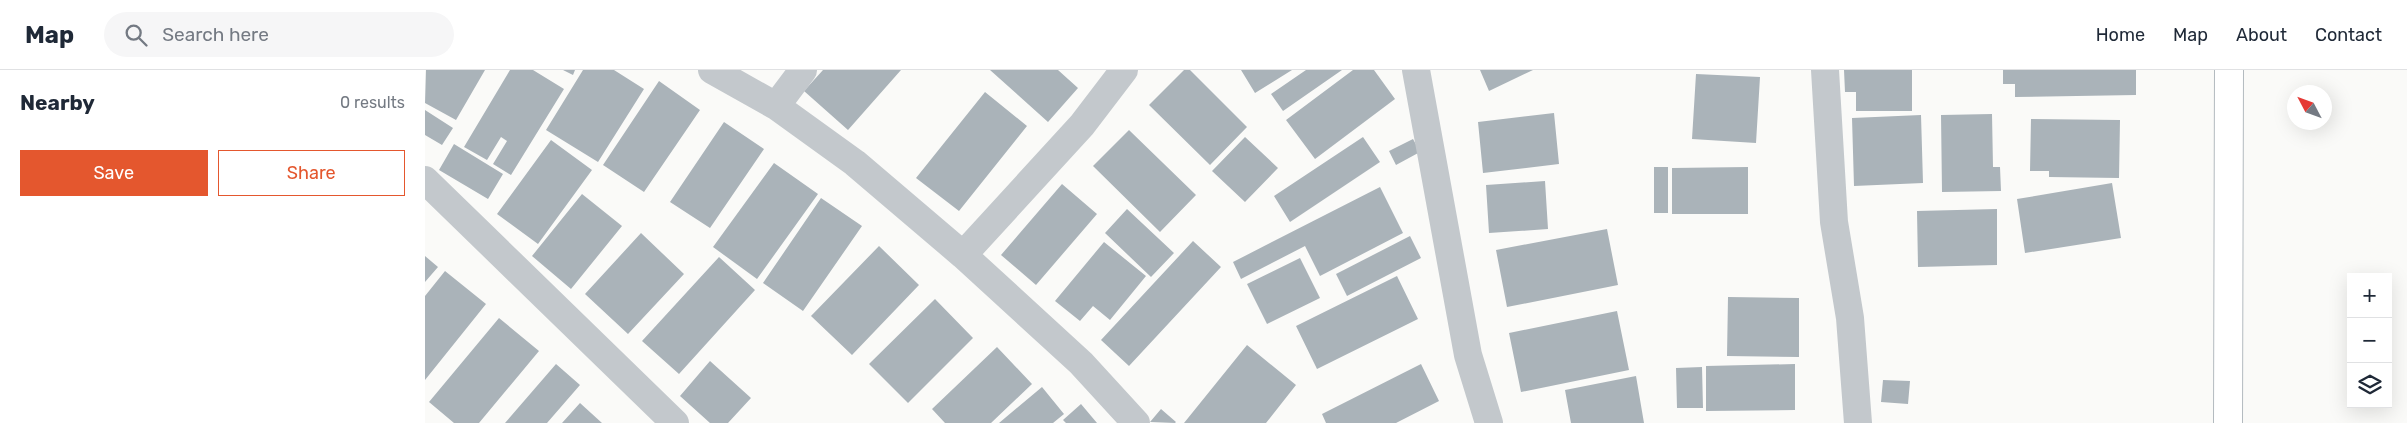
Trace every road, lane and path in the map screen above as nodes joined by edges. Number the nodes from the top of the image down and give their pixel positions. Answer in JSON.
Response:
{"nodes":[{"id":1,"x":713,"y":70,"type":"edge"},
{"id":2,"x":803,"y":70,"type":"edge"},
{"id":3,"x":1124,"y":70,"type":"edge"},
{"id":4,"x":1417,"y":70,"type":"edge"},
{"id":5,"x":1825,"y":70,"type":"edge"},
{"id":6,"x":2229,"y":70,"type":"edge"},
{"id":7,"x":777,"y":106,"type":"junction"},
{"id":8,"x":425,"y":180,"type":"edge"},
{"id":9,"x":963,"y":255,"type":"junction"},
{"id":10,"x":675,"y":423,"type":"edge"},
{"id":11,"x":1136,"y":423,"type":"edge"},
{"id":12,"x":1489,"y":423,"type":"edge"},
{"id":13,"x":1857,"y":423,"type":"edge"},
{"id":14,"x":2228,"y":423,"type":"edge"}],
"edges":[{"from":1,"to":7,"type":"street"},
{"from":2,"to":7,"type":"street"},
{"from":3,"to":9,"type":"street"},
{"from":4,"to":12,"type":"street"},
{"from":5,"to":13,"type":"street"},
{"from":6,"to":14,"type":"main road"},
{"from":7,"to":9,"type":"street"},
{"from":8,"to":10,"type":"street"},
{"from":9,"to":11,"type":"street"}]}
